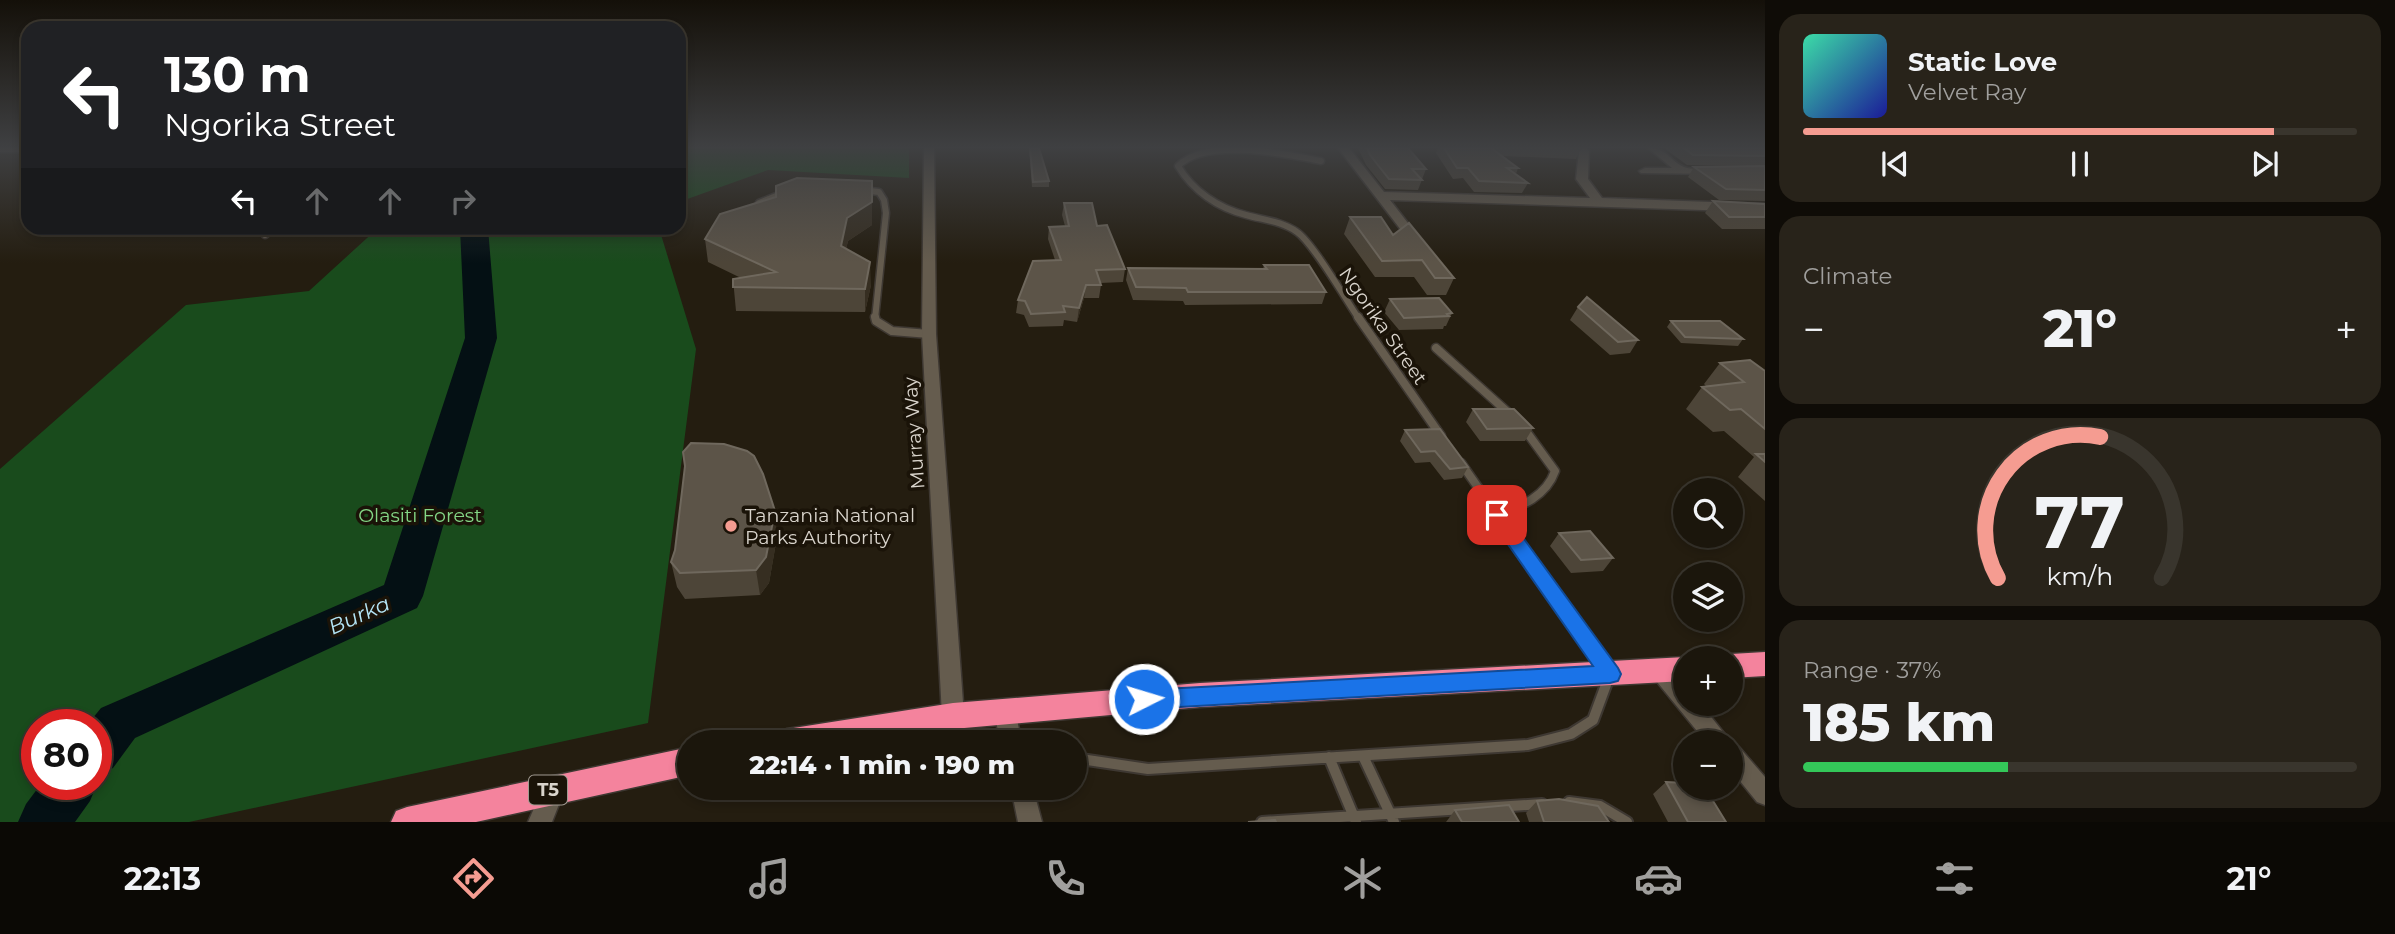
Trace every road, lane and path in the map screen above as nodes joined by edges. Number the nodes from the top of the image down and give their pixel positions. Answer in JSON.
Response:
{"nodes":[{"id":1,"x":929,"y":186,"type":"edge"},
{"id":2,"x":1196,"y":186,"type":"edge"},
{"id":3,"x":1375,"y":186,"type":"edge"},
{"id":4,"x":1587,"y":186,"type":"edge"},
{"id":5,"x":799,"y":190,"type":"edge"},
{"id":6,"x":857,"y":190,"type":"edge"},
{"id":7,"x":1383,"y":196,"type":"junction"},
{"id":8,"x":1599,"y":204,"type":"junction"},
{"id":9,"x":755,"y":205,"type":"edge"},
{"id":10,"x":1765,"y":208,"type":"edge"},
{"id":11,"x":1405,"y":227,"type":"edge"},
{"id":12,"x":929,"y":334,"type":"junction"},
{"id":13,"x":1436,"y":348,"type":"dead end"},
{"id":14,"x":1449,"y":447,"type":"edge"},
{"id":15,"x":1457,"y":458,"type":"edge"},
{"id":16,"x":1497,"y":515,"type":"junction"},
{"id":17,"x":1765,"y":664,"type":"edge"},
{"id":18,"x":1743,"y":665,"type":"edge"},
{"id":19,"x":1673,"y":670,"type":"edge"},
{"id":20,"x":1610,"y":674,"type":"junction"},
{"id":21,"x":1005,"y":710,"type":"junction"},
{"id":22,"x":953,"y":716,"type":"junction"},
{"id":23,"x":1698,"y":716,"type":"edge"},
{"id":24,"x":864,"y":730,"type":"edge"},
{"id":25,"x":1009,"y":730,"type":"edge"},
{"id":26,"x":1710,"y":730,"type":"edge"},
{"id":27,"x":1363,"y":756,"type":"junction"},
{"id":28,"x":1329,"y":757,"type":"junction"},
{"id":29,"x":1087,"y":760,"type":"edge"},
{"id":30,"x":677,"y":764,"type":"edge"},
{"id":31,"x":1743,"y":768,"type":"edge"},
{"id":32,"x":554,"y":789,"type":"junction"},
{"id":33,"x":1765,"y":794,"type":"edge"},
{"id":34,"x":1025,"y":800,"type":"edge"},
{"id":35,"x":1392,"y":817,"type":"edge"},
{"id":36,"x":1355,"y":819,"type":"edge"},
{"id":37,"x":407,"y":822,"type":"edge"},
{"id":38,"x":540,"y":822,"type":"edge"},
{"id":39,"x":1030,"y":822,"type":"edge"},
{"id":40,"x":1262,"y":822,"type":"edge"},
{"id":41,"x":1628,"y":822,"type":"edge"}],
"edges":[{"from":1,"to":12,"type":"street","name":"Murray Way"},
{"from":2,"to":14,"type":"lane","name":"Ngorika Street"},
{"from":3,"to":7,"type":"street"},
{"from":4,"to":8,"type":"street"},
{"from":5,"to":9,"type":"lane"},
{"from":6,"to":12,"type":"lane"},
{"from":7,"to":8,"type":"street"},
{"from":7,"to":11,"type":"street"},
{"from":8,"to":10,"type":"street"},
{"from":12,"to":22,"type":"street","name":"Murray Way"},
{"from":13,"to":16,"type":"lane"},
{"from":15,"to":16,"type":"lane"},
{"from":16,"to":20,"type":"lane"},
{"from":17,"to":18,"type":"highway"},
{"from":19,"to":20,"type":"highway"},
{"from":20,"to":21,"type":"highway"},
{"from":20,"to":27,"type":"lane"},
{"from":21,"to":22,"type":"highway"},
{"from":21,"to":25,"type":"street"},
{"from":22,"to":24,"type":"highway"},
{"from":23,"to":26,"type":"street"},
{"from":27,"to":28,"type":"lane"},
{"from":27,"to":35,"type":"lane"},
{"from":28,"to":29,"type":"lane"},
{"from":28,"to":36,"type":"lane"},
{"from":30,"to":32,"type":"highway","number":"T5"},
{"from":31,"to":33,"type":"street"},
{"from":32,"to":37,"type":"highway","number":"T5"},
{"from":32,"to":38,"type":"street"},
{"from":34,"to":39,"type":"street"},
{"from":35,"to":36,"type":"lane"},
{"from":35,"to":41,"type":"lane"},
{"from":36,"to":40,"type":"lane"}]}
